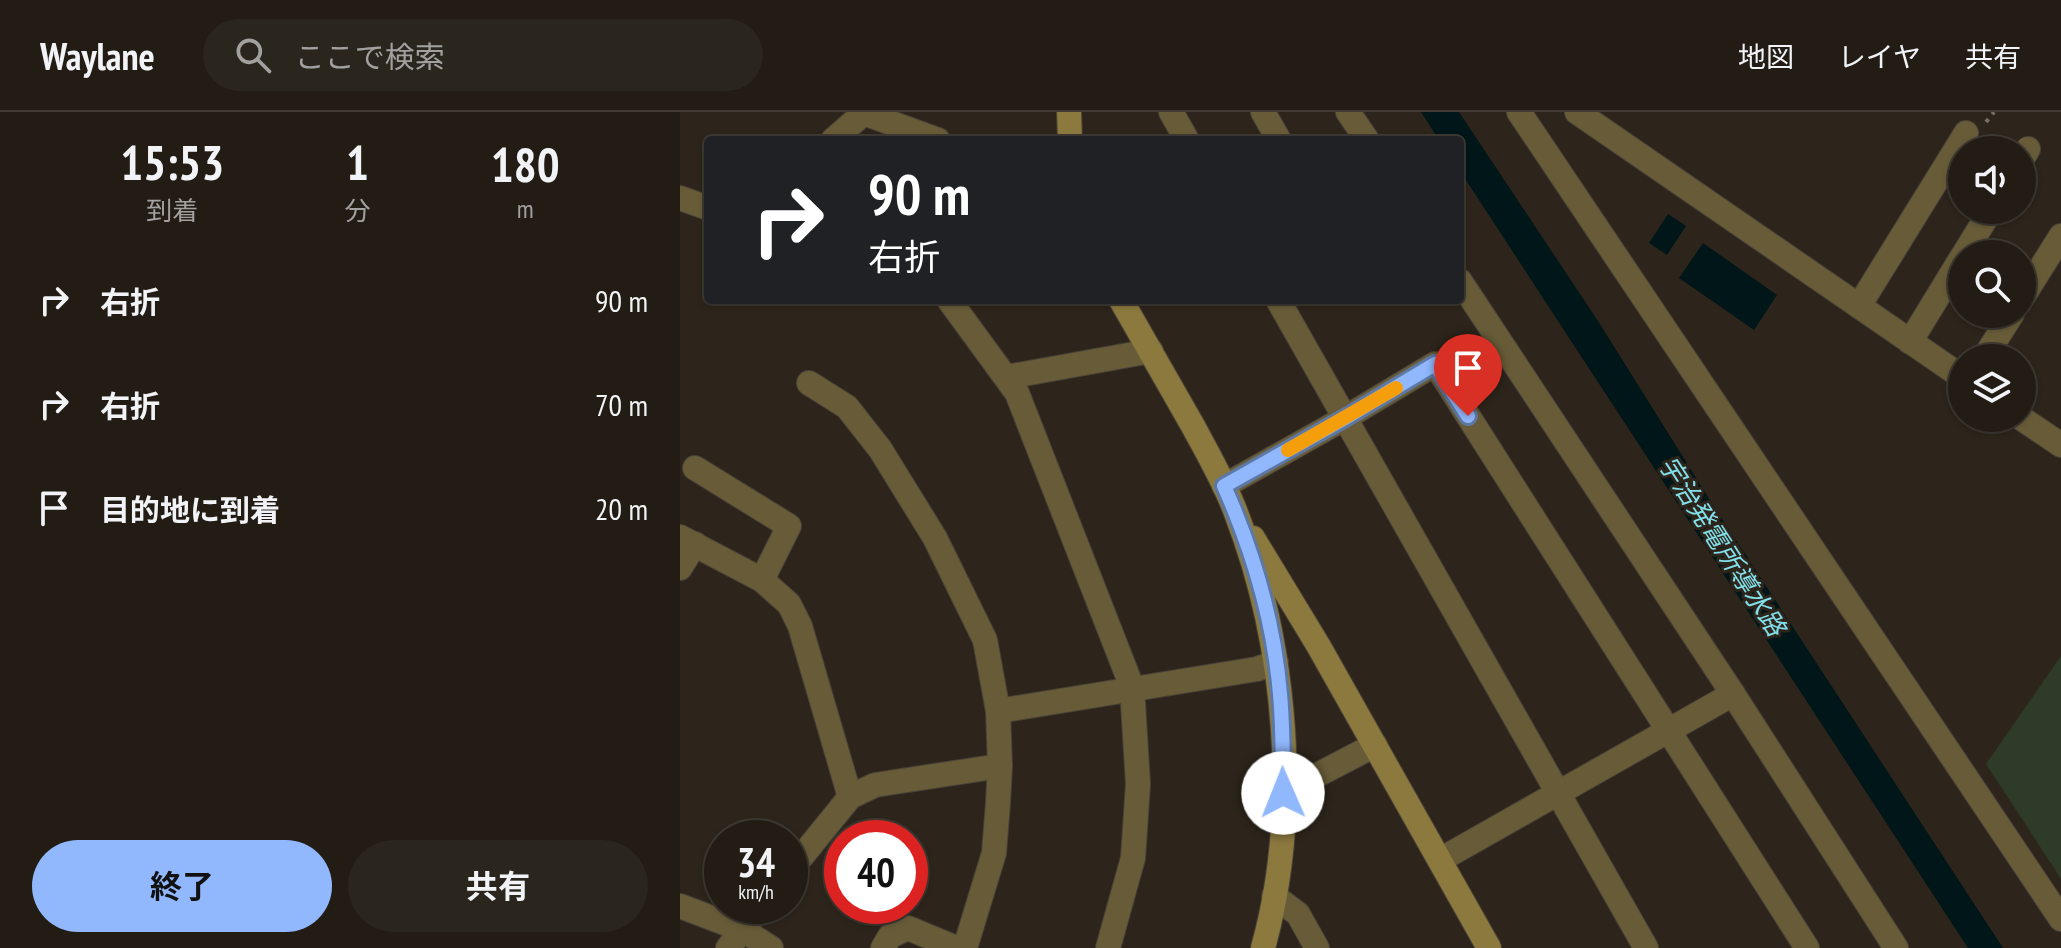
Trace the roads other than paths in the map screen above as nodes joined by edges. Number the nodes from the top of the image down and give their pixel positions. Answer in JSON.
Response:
{"nodes":[{"id":1,"x":863,"y":112,"type":"edge"},
{"id":2,"x":1069,"y":112,"type":"edge"},
{"id":3,"x":1171,"y":112,"type":"edge"},
{"id":4,"x":1263,"y":112,"type":"edge"},
{"id":5,"x":1348,"y":112,"type":"edge"},
{"id":6,"x":1519,"y":112,"type":"edge"},
{"id":7,"x":1577,"y":112,"type":"edge"},
{"id":8,"x":1609,"y":121,"type":"edge"},
{"id":9,"x":1966,"y":133,"type":"dead end"},
{"id":10,"x":837,"y":136,"type":"edge"},
{"id":11,"x":927,"y":136,"type":"edge"},
{"id":12,"x":1070,"y":136,"type":"edge"},
{"id":13,"x":1185,"y":136,"type":"edge"},
{"id":14,"x":1277,"y":136,"type":"edge"},
{"id":15,"x":1364,"y":136,"type":"edge"},
{"id":16,"x":680,"y":198,"type":"edge"},
{"id":17,"x":704,"y":207,"type":"edge"},
{"id":18,"x":2061,"y":236,"type":"edge"},
{"id":19,"x":2036,"y":276,"type":"edge"},
{"id":20,"x":1948,"y":280,"type":"edge"},
{"id":21,"x":1464,"y":287,"type":"edge"},
{"id":22,"x":952,"y":304,"type":"edge"},
{"id":23,"x":1123,"y":304,"type":"edge"},
{"id":24,"x":1280,"y":304,"type":"edge"},
{"id":25,"x":1859,"y":306,"type":"junction"},
{"id":26,"x":1910,"y":342,"type":"junction"},
{"id":27,"x":1151,"y":351,"type":"junction"},
{"id":28,"x":1948,"y":368,"type":"edge"},
{"id":29,"x":1007,"y":377,"type":"junction"},
{"id":30,"x":809,"y":383,"type":"dead end"},
{"id":31,"x":1345,"y":418,"type":"junction"},
{"id":32,"x":2036,"y":428,"type":"edge"},
{"id":33,"x":2061,"y":445,"type":"edge"},
{"id":34,"x":695,"y":468,"type":"dead end"},
{"id":35,"x":1224,"y":486,"type":"junction"},
{"id":36,"x":1236,"y":513,"type":"junction"},
{"id":37,"x":688,"y":540,"type":"edge"},
{"id":38,"x":680,"y":568,"type":"edge"},
{"id":39,"x":762,"y":580,"type":"junction"},
{"id":40,"x":1318,"y":645,"type":"junction"},
{"id":41,"x":1276,"y":662,"type":"junction"},
{"id":42,"x":1132,"y":687,"type":"junction"},
{"id":43,"x":1733,"y":694,"type":"junction"},
{"id":44,"x":998,"y":711,"type":"junction"},
{"id":45,"x":1669,"y":730,"type":"junction"},
{"id":46,"x":1375,"y":745,"type":"junction"},
{"id":47,"x":1000,"y":766,"type":"junction"},
{"id":48,"x":1283,"y":793,"type":"junction"},
{"id":49,"x":1558,"y":793,"type":"junction"},
{"id":50,"x":850,"y":797,"type":"junction"},
{"id":51,"x":808,"y":849,"type":"edge"},
{"id":52,"x":1440,"y":860,"type":"junction"},
{"id":53,"x":1274,"y":896,"type":"junction"},
{"id":54,"x":680,"y":906,"type":"edge"},
{"id":55,"x":2061,"y":919,"type":"edge"},
{"id":56,"x":735,"y":939,"type":"edge"},
{"id":57,"x":771,"y":948,"type":"edge"},
{"id":58,"x":883,"y":948,"type":"edge"},
{"id":59,"x":956,"y":948,"type":"edge"},
{"id":60,"x":965,"y":948,"type":"edge"},
{"id":61,"x":1108,"y":948,"type":"edge"},
{"id":62,"x":1263,"y":948,"type":"edge"},
{"id":63,"x":1317,"y":948,"type":"edge"},
{"id":64,"x":1489,"y":948,"type":"edge"},
{"id":65,"x":1646,"y":948,"type":"edge"},
{"id":66,"x":1807,"y":948,"type":"edge"},
{"id":67,"x":1896,"y":948,"type":"edge"}],
"edges":[{"from":1,"to":10,"type":"street"},
{"from":1,"to":11,"type":"street"},
{"from":2,"to":12,"type":"street"},
{"from":3,"to":13,"type":"street"},
{"from":4,"to":14,"type":"street"},
{"from":5,"to":15,"type":"street"},
{"from":6,"to":55,"type":"street"},
{"from":7,"to":8,"type":"street"},
{"from":8,"to":25,"type":"street"},
{"from":9,"to":25,"type":"street"},
{"from":16,"to":17,"type":"street"},
{"from":18,"to":19,"type":"street"},
{"from":20,"to":26,"type":"street"},
{"from":21,"to":43,"type":"street"},
{"from":22,"to":29,"type":"street"},
{"from":23,"to":27,"type":"street"},
{"from":24,"to":31,"type":"street"},
{"from":25,"to":26,"type":"street"},
{"from":26,"to":28,"type":"street"},
{"from":27,"to":29,"type":"street"},
{"from":27,"to":35,"type":"street"},
{"from":29,"to":42,"type":"street"},
{"from":30,"to":44,"type":"street"},
{"from":31,"to":35,"type":"street"},
{"from":31,"to":45,"type":"street"},
{"from":31,"to":49,"type":"street"},
{"from":32,"to":33,"type":"street"},
{"from":34,"to":39,"type":"street"},
{"from":35,"to":36,"type":"street"},
{"from":36,"to":40,"type":"street"},
{"from":36,"to":41,"type":"street"},
{"from":37,"to":38,"type":"street"},
{"from":37,"to":39,"type":"street"},
{"from":39,"to":50,"type":"street"},
{"from":40,"to":41,"type":"street"},
{"from":40,"to":46,"type":"street"},
{"from":41,"to":42,"type":"street"},
{"from":41,"to":48,"type":"street"},
{"from":42,"to":44,"type":"street"},
{"from":42,"to":61,"type":"street"},
{"from":43,"to":45,"type":"street"},
{"from":43,"to":67,"type":"street"},
{"from":44,"to":47,"type":"street"},
{"from":45,"to":49,"type":"street"},
{"from":45,"to":66,"type":"street"},
{"from":46,"to":48,"type":"street"},
{"from":46,"to":52,"type":"street"},
{"from":47,"to":50,"type":"street"},
{"from":47,"to":60,"type":"street"},
{"from":48,"to":53,"type":"street"},
{"from":49,"to":52,"type":"street"},
{"from":49,"to":65,"type":"street"},
{"from":50,"to":51,"type":"street"},
{"from":52,"to":64,"type":"street"},
{"from":53,"to":62,"type":"street"},
{"from":53,"to":63,"type":"street"},
{"from":54,"to":56,"type":"street"},
{"from":56,"to":57,"type":"street"},
{"from":58,"to":59,"type":"street"}]}
